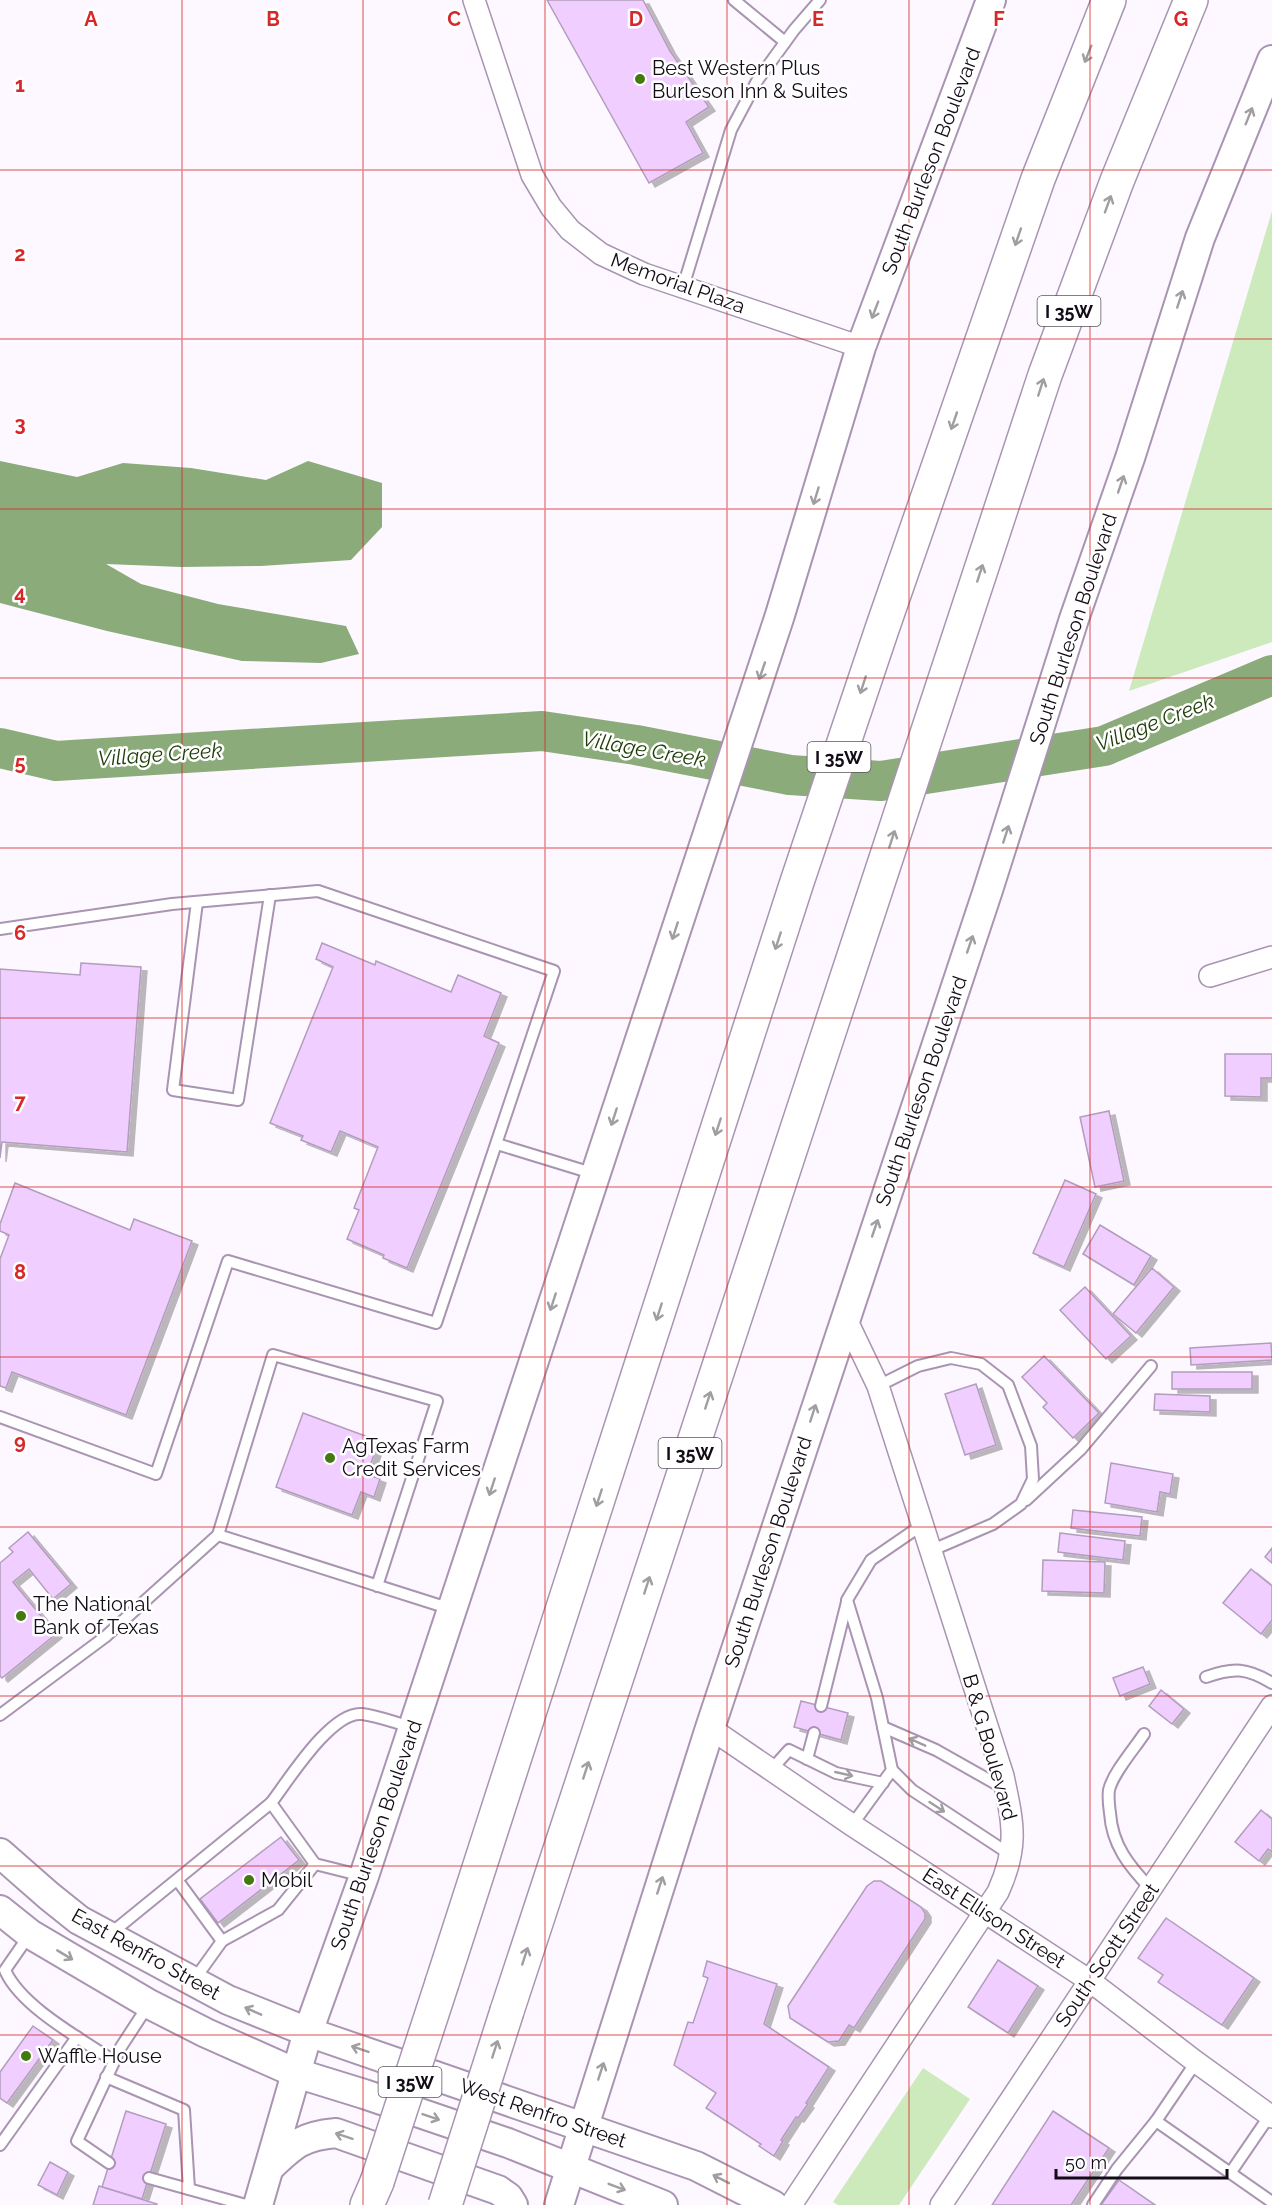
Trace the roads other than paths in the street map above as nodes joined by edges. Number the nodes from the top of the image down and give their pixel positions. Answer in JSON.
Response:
{"nodes":[{"id":1,"x":474,"y":0,"type":"edge"},
{"id":2,"x":734,"y":0,"type":"edge"},
{"id":3,"x":820,"y":0,"type":"edge"},
{"id":4,"x":991,"y":0,"type":"edge"},
{"id":5,"x":1109,"y":0,"type":"edge"},
{"id":6,"x":1191,"y":0,"type":"edge"},
{"id":7,"x":785,"y":42,"type":"junction"},
{"id":8,"x":1272,"y":60,"type":"edge"},
{"id":9,"x":683,"y":287,"type":"junction"},
{"id":10,"x":861,"y":347,"type":"junction"},
{"id":11,"x":270,"y":895,"type":"junction"},
{"id":12,"x":196,"y":902,"type":"junction"},
{"id":13,"x":0,"y":929,"type":"edge"},
{"id":14,"x":1272,"y":957,"type":"edge"},
{"id":15,"x":1210,"y":976,"type":"dead end"},
{"id":16,"x":497,"y":1144,"type":"junction"},
{"id":17,"x":596,"y":1174,"type":"junction"},
{"id":18,"x":845,"y":1317,"type":"junction"},
{"id":19,"x":1151,"y":1366,"type":"dead end"},
{"id":20,"x":878,"y":1386,"type":"junction"},
{"id":21,"x":0,"y":1417,"type":"edge"},
{"id":22,"x":1021,"y":1504,"type":"junction"},
{"id":23,"x":922,"y":1525,"type":"junction"},
{"id":24,"x":218,"y":1535,"type":"junction"},
{"id":25,"x":930,"y":1551,"type":"junction"},
{"id":26,"x":377,"y":1586,"type":"junction"},
{"id":27,"x":848,"y":1600,"type":"junction"},
{"id":28,"x":452,"y":1609,"type":"junction"},
{"id":29,"x":1206,"y":1677,"type":"dead end"},
{"id":30,"x":1272,"y":1683,"type":"edge"},
{"id":31,"x":821,"y":1706,"type":"dead end"},
{"id":32,"x":1272,"y":1706,"type":"edge"},
{"id":33,"x":0,"y":1714,"type":"edge"},
{"id":34,"x":413,"y":1727,"type":"junction"},
{"id":35,"x":883,"y":1727,"type":"junction"},
{"id":36,"x":710,"y":1728,"type":"junction"},
{"id":37,"x":814,"y":1733,"type":"dead end"},
{"id":38,"x":1144,"y":1734,"type":"dead end"},
{"id":39,"x":807,"y":1759,"type":"junction"},
{"id":40,"x":771,"y":1770,"type":"junction"},
{"id":41,"x":892,"y":1770,"type":"junction"},
{"id":42,"x":883,"y":1783,"type":"junction"},
{"id":43,"x":1006,"y":1789,"type":"junction"},
{"id":44,"x":271,"y":1803,"type":"junction"},
{"id":45,"x":852,"y":1825,"type":"junction"},
{"id":46,"x":0,"y":1853,"type":"edge"},
{"id":47,"x":1011,"y":1856,"type":"junction"},
{"id":48,"x":315,"y":1864,"type":"junction"},
{"id":49,"x":364,"y":1876,"type":"junction"},
{"id":50,"x":0,"y":1879,"type":"edge"},
{"id":51,"x":178,"y":1881,"type":"junction"},
{"id":52,"x":1151,"y":1889,"type":"junction"},
{"id":53,"x":0,"y":1910,"type":"edge"},
{"id":54,"x":985,"y":1911,"type":"junction"},
{"id":55,"x":79,"y":1920,"type":"junction"},
{"id":56,"x":30,"y":1934,"type":"junction"},
{"id":57,"x":107,"y":1936,"type":"junction"},
{"id":58,"x":222,"y":1941,"type":"junction"},
{"id":59,"x":193,"y":1981,"type":"junction"},
{"id":60,"x":1090,"y":1981,"type":"junction"},
{"id":61,"x":149,"y":2004,"type":"junction"},
{"id":62,"x":308,"y":2032,"type":"junction"},
{"id":63,"x":77,"y":2037,"type":"junction"},
{"id":64,"x":114,"y":2061,"type":"junction"},
{"id":65,"x":1196,"y":2062,"type":"junction"},
{"id":66,"x":296,"y":2073,"type":"junction"},
{"id":67,"x":106,"y":2077,"type":"junction"},
{"id":68,"x":1271,"y":2116,"type":"edge"},
{"id":69,"x":1156,"y":2121,"type":"junction"},
{"id":70,"x":584,"y":2127,"type":"junction"},
{"id":71,"x":0,"y":2145,"type":"edge"},
{"id":72,"x":109,"y":2163,"type":"dead end"},
{"id":73,"x":270,"y":2167,"type":"junction"},
{"id":74,"x":570,"y":2169,"type":"junction"},
{"id":75,"x":1231,"y":2172,"type":"junction"},
{"id":76,"x":149,"y":2178,"type":"dead end"},
{"id":77,"x":189,"y":2189,"type":"junction"},
{"id":78,"x":371,"y":2197,"type":"edge"},
{"id":79,"x":1272,"y":2202,"type":"edge"},
{"id":80,"x":246,"y":2205,"type":"edge"},
{"id":81,"x":258,"y":2205,"type":"edge"},
{"id":82,"x":445,"y":2205,"type":"edge"},
{"id":83,"x":513,"y":2205,"type":"edge"},
{"id":84,"x":559,"y":2205,"type":"edge"},
{"id":85,"x":663,"y":2205,"type":"edge"},
{"id":86,"x":773,"y":2205,"type":"edge"},
{"id":87,"x":791,"y":2205,"type":"edge"},
{"id":88,"x":942,"y":2205,"type":"edge"},
{"id":89,"x":1093,"y":2205,"type":"edge"}],
"edges":[{"from":1,"to":9,"type":"street","name":"Memorial Plaza"},
{"from":2,"to":7,"type":"lane"},
{"from":3,"to":7,"type":"lane"},
{"from":4,"to":10,"type":"main road","name":"South Burleson Boulevard","one_way":true},
{"from":5,"to":78,"type":"highway","number":"I 35W","one_way":true,"bridge":true},
{"from":82,"to":6,"type":"highway","number":"I 35W","one_way":true,"bridge":true},
{"from":7,"to":9,"type":"lane"},
{"from":18,"to":8,"type":"main road","name":"South Burleson Boulevard","one_way":true},
{"from":9,"to":10,"type":"street","name":"Memorial Plaza"},
{"from":10,"to":17,"type":"main road","name":"South Burleson Boulevard","one_way":true},
{"from":11,"to":12,"type":"lane"},
{"from":11,"to":12,"type":"lane"},
{"from":11,"to":16,"type":"lane"},
{"from":12,"to":13,"type":"lane"},
{"from":14,"to":15,"type":"street"},
{"from":16,"to":17,"type":"lane"},
{"from":16,"to":21,"type":"lane"},
{"from":17,"to":28,"type":"main road","name":"South Burleson Boulevard","one_way":true},
{"from":18,"to":20,"type":"street","name":"B & G Boulevard"},
{"from":36,"to":18,"type":"main road","name":"South Burleson Boulevard","one_way":true},
{"from":19,"to":22,"type":"lane"},
{"from":20,"to":22,"type":"lane"},
{"from":20,"to":23,"type":"street","name":"B & G Boulevard"},
{"from":22,"to":25,"type":"lane"},
{"from":23,"to":25,"type":"street","name":"B & G Boulevard"},
{"from":23,"to":27,"type":"lane"},
{"from":24,"to":26,"type":"lane"},
{"from":24,"to":26,"type":"lane"},
{"from":24,"to":33,"type":"lane"},
{"from":25,"to":43,"type":"street","name":"B & G Boulevard"},
{"from":26,"to":28,"type":"lane"},
{"from":27,"to":31,"type":"lane"},
{"from":27,"to":35,"type":"lane"},
{"from":28,"to":34,"type":"main road","name":"South Burleson Boulevard"},
{"from":29,"to":30,"type":"lane"},
{"from":32,"to":52,"type":"street","name":"South Scott Street"},
{"from":34,"to":44,"type":"lane"},
{"from":34,"to":49,"type":"main road","name":"South Burleson Boulevard"},
{"from":35,"to":41,"type":"lane"},
{"from":43,"to":35,"type":"lane","one_way":true},
{"from":36,"to":40,"type":"street","name":"East Ellison Street"},
{"from":70,"to":36,"type":"main road","name":"South Burleson Boulevard","one_way":true},
{"from":37,"to":39,"type":"lane"},
{"from":38,"to":52,"type":"lane"},
{"from":39,"to":40,"type":"lane"},
{"from":39,"to":42,"type":"lane","one_way":true},
{"from":40,"to":45,"type":"street","name":"East Ellison Street"},
{"from":41,"to":42,"type":"lane"},
{"from":41,"to":47,"type":"lane","one_way":true},
{"from":42,"to":45,"type":"lane"},
{"from":43,"to":47,"type":"street","name":"B & G Boulevard"},
{"from":44,"to":48,"type":"lane"},
{"from":44,"to":51,"type":"lane"},
{"from":45,"to":54,"type":"street","name":"East Ellison Street"},
{"from":46,"to":55,"type":"main road","name":"East Renfro Street"},
{"from":47,"to":54,"type":"street","name":"B & G Boulevard"},
{"from":48,"to":49,"type":"lane"},
{"from":48,"to":58,"type":"lane"},
{"from":49,"to":62,"type":"main road","name":"South Burleson Boulevard"},
{"from":50,"to":55,"type":"main road"},
{"from":51,"to":57,"type":"lane"},
{"from":51,"to":58,"type":"lane"},
{"from":52,"to":60,"type":"street","name":"South Scott Street"},
{"from":53,"to":56,"type":"main road","name":"East Renfro Street"},
{"from":54,"to":60,"type":"street","name":"East Ellison Street"},
{"from":54,"to":87,"type":"street","name":"B & G Boulevard"},
{"from":55,"to":57,"type":"main road","name":"East Renfro Street"},
{"from":56,"to":61,"type":"main road","name":"East Renfro Street","one_way":true},
{"from":56,"to":63,"type":"lane"},
{"from":57,"to":59,"type":"main road","name":"East Renfro Street"},
{"from":58,"to":59,"type":"lane"},
{"from":62,"to":59,"type":"main road","name":"East Renfro Street","one_way":true},
{"from":60,"to":65,"type":"street","name":"East Ellison Street"},
{"from":60,"to":88,"type":"street","name":"South Scott Street"},
{"from":61,"to":64,"type":"lane"},
{"from":61,"to":66,"type":"main road","name":"East Renfro Street"},
{"from":62,"to":66,"type":"main road","name":"South Burleson Boulevard"},
{"from":70,"to":62,"type":"main road","name":"West Renfro Street","one_way":true},
{"from":63,"to":64,"type":"lane"},
{"from":63,"to":71,"type":"lane"},
{"from":64,"to":67,"type":"lane"},
{"from":65,"to":68,"type":"street","name":"East Ellison Street"},
{"from":65,"to":69,"type":"lane"},
{"from":66,"to":73,"type":"main road","name":"South Burleson Boulevard"},
{"from":66,"to":74,"type":"main road","name":"West Renfro Street","one_way":true},
{"from":67,"to":72,"type":"lane"},
{"from":67,"to":77,"type":"lane"},
{"from":68,"to":75,"type":"lane"},
{"from":69,"to":75,"type":"lane"},
{"from":69,"to":89,"type":"lane"},
{"from":70,"to":74,"type":"main road","name":"South Burleson Boulevard"},
{"from":86,"to":70,"type":"main road","name":"West Renfro Street","one_way":true},
{"from":73,"to":81,"type":"main road","name":"South Burleson Boulevard"},
{"from":83,"to":73,"type":"main road","one_way":true},
{"from":74,"to":84,"type":"main road","name":"South Burleson Boulevard"},
{"from":74,"to":85,"type":"main road","one_way":true},
{"from":75,"to":79,"type":"lane"},
{"from":76,"to":77,"type":"lane"},
{"from":77,"to":80,"type":"lane"}]}
